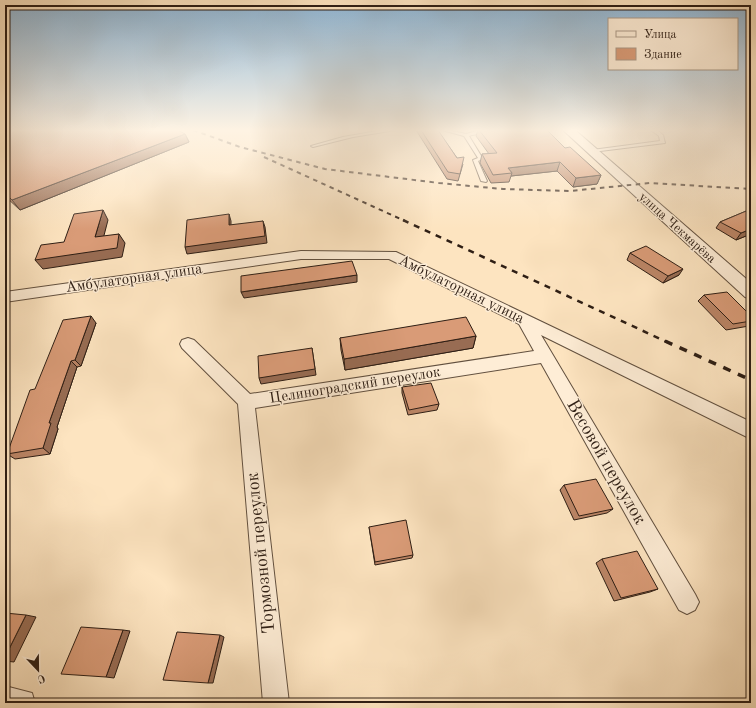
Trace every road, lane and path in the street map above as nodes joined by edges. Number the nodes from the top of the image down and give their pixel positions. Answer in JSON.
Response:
{"nodes":[{"id":1,"x":476,"y":163,"type":"edge"},
{"id":2,"x":605,"y":163,"type":"edge"},
{"id":3,"x":484,"y":181,"type":"dead end"},
{"id":4,"x":751,"y":293,"type":"edge"},
{"id":5,"x":5,"y":297,"type":"edge"},
{"id":6,"x":525,"y":321,"type":"junction"},
{"id":7,"x":188,"y":344,"type":"dead end"},
{"id":8,"x":545,"y":356,"type":"junction"},
{"id":9,"x":247,"y":402,"type":"junction"},
{"id":10,"x":751,"y":431,"type":"edge"},
{"id":11,"x":687,"y":602,"type":"dead end"},
{"id":12,"x":5,"y":700,"type":"edge"},
{"id":13,"x":22,"y":703,"type":"edge"},
{"id":14,"x":276,"y":703,"type":"edge"}],
"edges":[{"from":1,"to":3,"type":"lane"},
{"from":2,"to":4,"type":"street","name":"улица Чекмарёва"},
{"from":5,"to":6,"type":"street","name":"Амбулаторная улица"},
{"from":6,"to":8,"type":"street","name":"Весовой переулок"},
{"from":6,"to":10,"type":"street","name":"Амбулаторная улица"},
{"from":7,"to":9,"type":"street","name":"Целиноградский переулок"},
{"from":8,"to":9,"type":"street","name":"Целиноградский переулок"},
{"from":8,"to":11,"type":"street","name":"Весовой переулок"},
{"from":9,"to":14,"type":"street","name":"Тормозной переулок"},
{"from":12,"to":13,"type":"street"}]}
